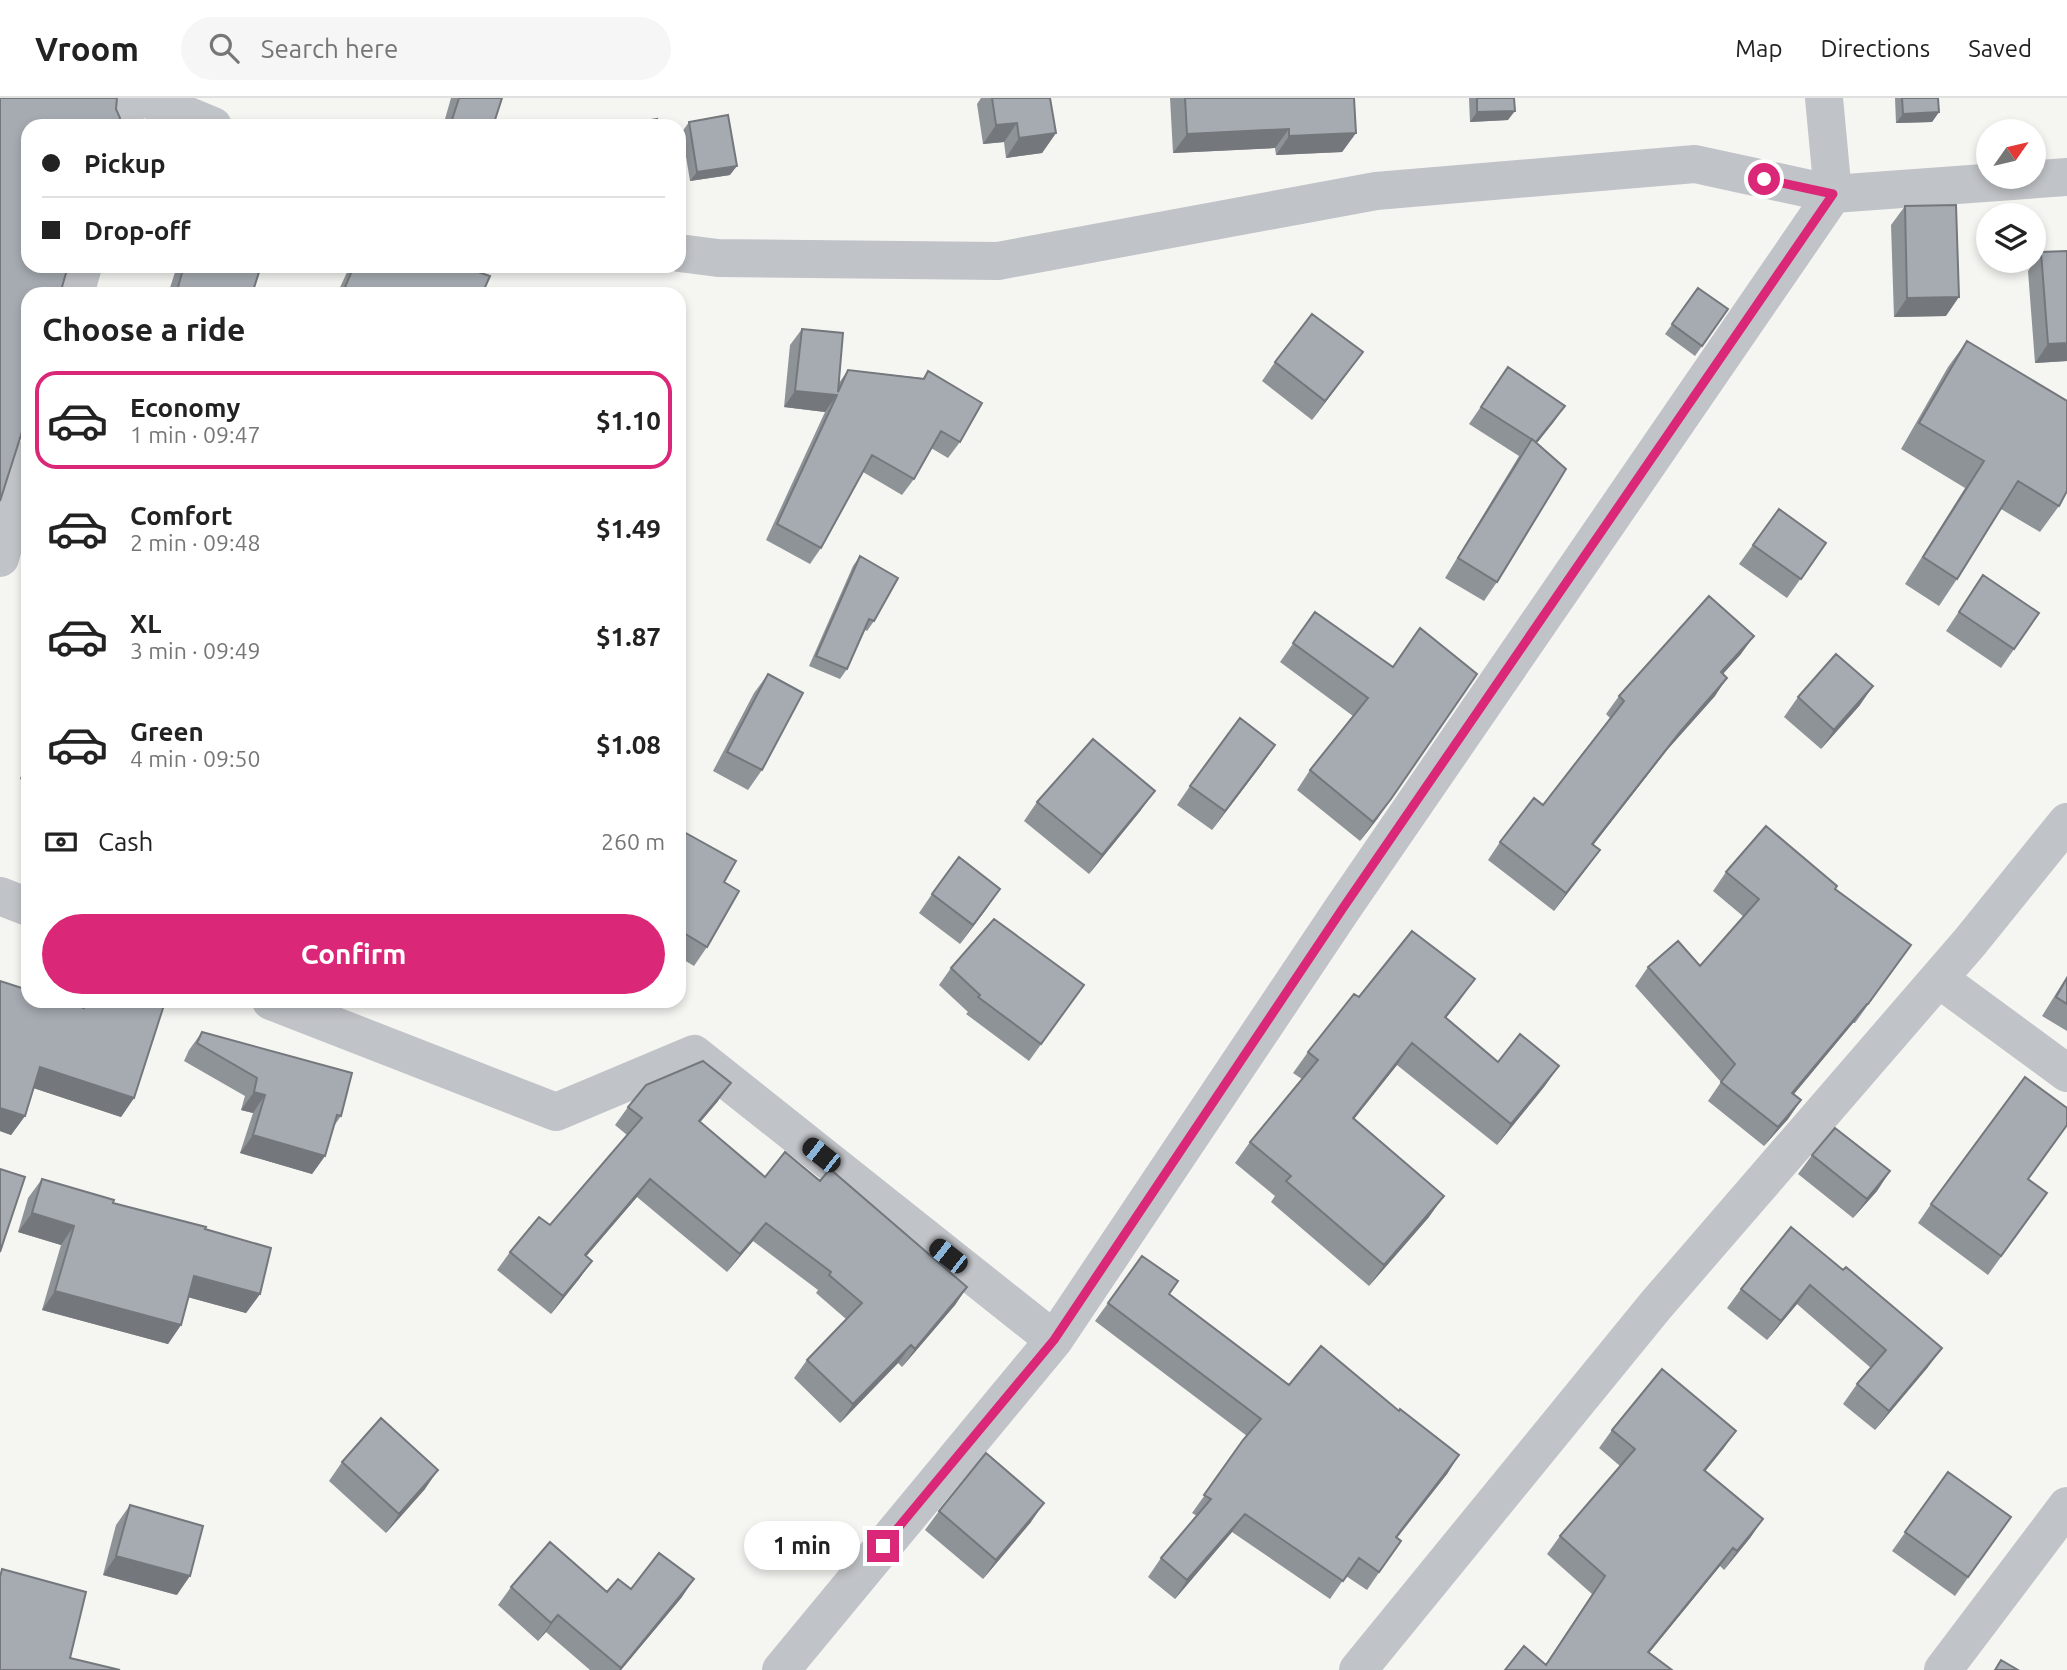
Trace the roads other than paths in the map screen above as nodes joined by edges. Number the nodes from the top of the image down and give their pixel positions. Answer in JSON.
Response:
{"nodes":[{"id":1,"x":130,"y":98,"type":"edge"},
{"id":2,"x":145,"y":98,"type":"edge"},
{"id":3,"x":1824,"y":98,"type":"edge"},
{"id":4,"x":124,"y":119,"type":"edge"},
{"id":5,"x":196,"y":119,"type":"edge"},
{"id":6,"x":2067,"y":177,"type":"edge"},
{"id":7,"x":1833,"y":194,"type":"junction"},
{"id":8,"x":686,"y":254,"type":"edge"},
{"id":9,"x":21,"y":484,"type":"edge"},
{"id":10,"x":0,"y":558,"type":"edge"},
{"id":11,"x":2067,"y":822,"type":"edge"},
{"id":12,"x":0,"y":896,"type":"edge"},
{"id":13,"x":21,"y":904,"type":"edge"},
{"id":14,"x":1939,"y":979,"type":"junction"},
{"id":15,"x":289,"y":1008,"type":"edge"},
{"id":16,"x":2067,"y":1073,"type":"edge"},
{"id":17,"x":1054,"y":1340,"type":"junction"},
{"id":18,"x":2067,"y":1506,"type":"edge"},
{"id":19,"x":781,"y":1670,"type":"edge"},
{"id":20,"x":1358,"y":1670,"type":"edge"},
{"id":21,"x":1943,"y":1670,"type":"edge"}],
"edges":[{"from":1,"to":4,"type":"street"},
{"from":2,"to":5,"type":"street"},
{"from":3,"to":7,"type":"street"},
{"from":6,"to":7,"type":"street"},
{"from":7,"to":8,"type":"street"},
{"from":7,"to":17,"type":"street"},
{"from":9,"to":10,"type":"street"},
{"from":11,"to":14,"type":"street"},
{"from":12,"to":13,"type":"street"},
{"from":14,"to":16,"type":"street"},
{"from":14,"to":20,"type":"street"},
{"from":15,"to":17,"type":"street"},
{"from":17,"to":19,"type":"street"},
{"from":18,"to":21,"type":"street"}]}
